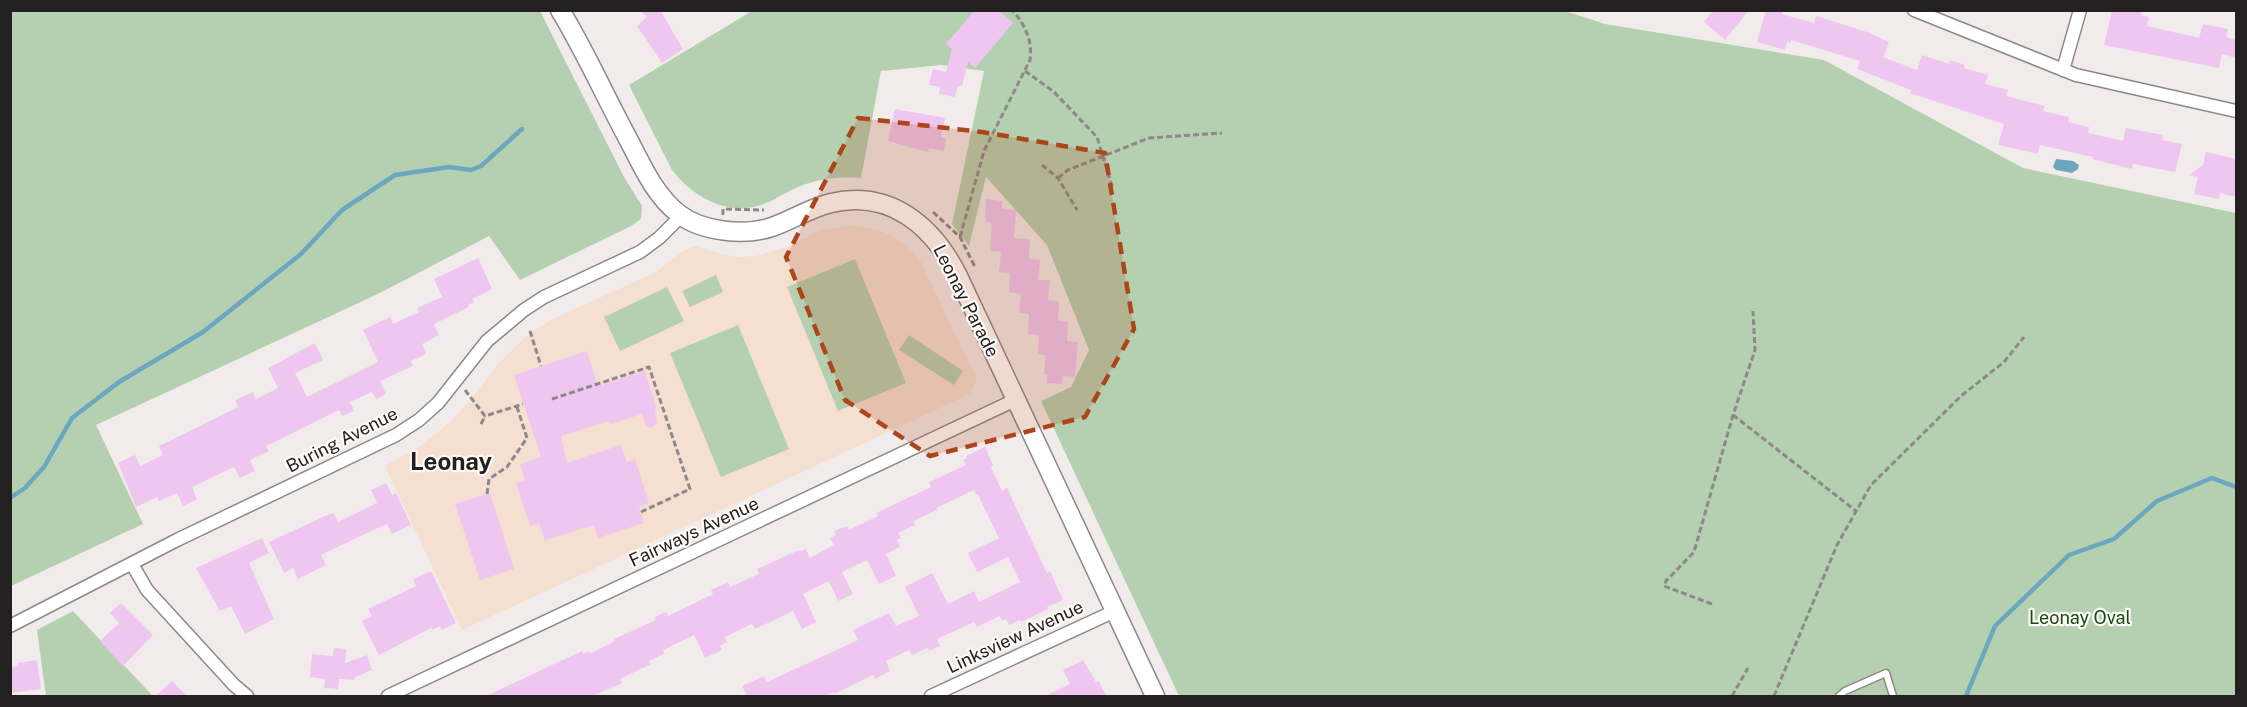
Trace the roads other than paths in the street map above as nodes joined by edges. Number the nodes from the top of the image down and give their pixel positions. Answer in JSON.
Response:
{"nodes":[{"id":1,"x":560,"y":10,"type":"edge"},
{"id":2,"x":1914,"y":10,"type":"edge"},
{"id":3,"x":2080,"y":10,"type":"edge"},
{"id":4,"x":2064,"y":70,"type":"junction"},
{"id":5,"x":2236,"y":111,"type":"edge"},
{"id":6,"x":681,"y":216,"type":"junction"},
{"id":7,"x":1015,"y":400,"type":"junction"},
{"id":8,"x":132,"y":564,"type":"junction"},
{"id":9,"x":1115,"y":611,"type":"junction"},
{"id":10,"x":10,"y":626,"type":"edge"},
{"id":11,"x":247,"y":696,"type":"edge"},
{"id":12,"x":388,"y":696,"type":"edge"},
{"id":13,"x":931,"y":696,"type":"edge"},
{"id":14,"x":1155,"y":696,"type":"edge"},
{"id":15,"x":1839,"y":696,"type":"edge"},
{"id":16,"x":1893,"y":696,"type":"edge"}],
"edges":[{"from":1,"to":6,"type":"street","name":"Leonay Parade"},
{"from":2,"to":4,"type":"street"},
{"from":3,"to":4,"type":"street"},
{"from":4,"to":5,"type":"street"},
{"from":6,"to":7,"type":"street","name":"Leonay Parade"},
{"from":6,"to":8,"type":"street","name":"Buring Avenue"},
{"from":7,"to":9,"type":"street","name":"Leonay Parade"},
{"from":7,"to":12,"type":"street","name":"Fairways Avenue"},
{"from":8,"to":10,"type":"street","name":"Buring Avenue"},
{"from":8,"to":11,"type":"street"},
{"from":9,"to":13,"type":"street","name":"Linksview Avenue"},
{"from":9,"to":14,"type":"street","name":"Leonay Parade"},
{"from":15,"to":16,"type":"lane"}]}
